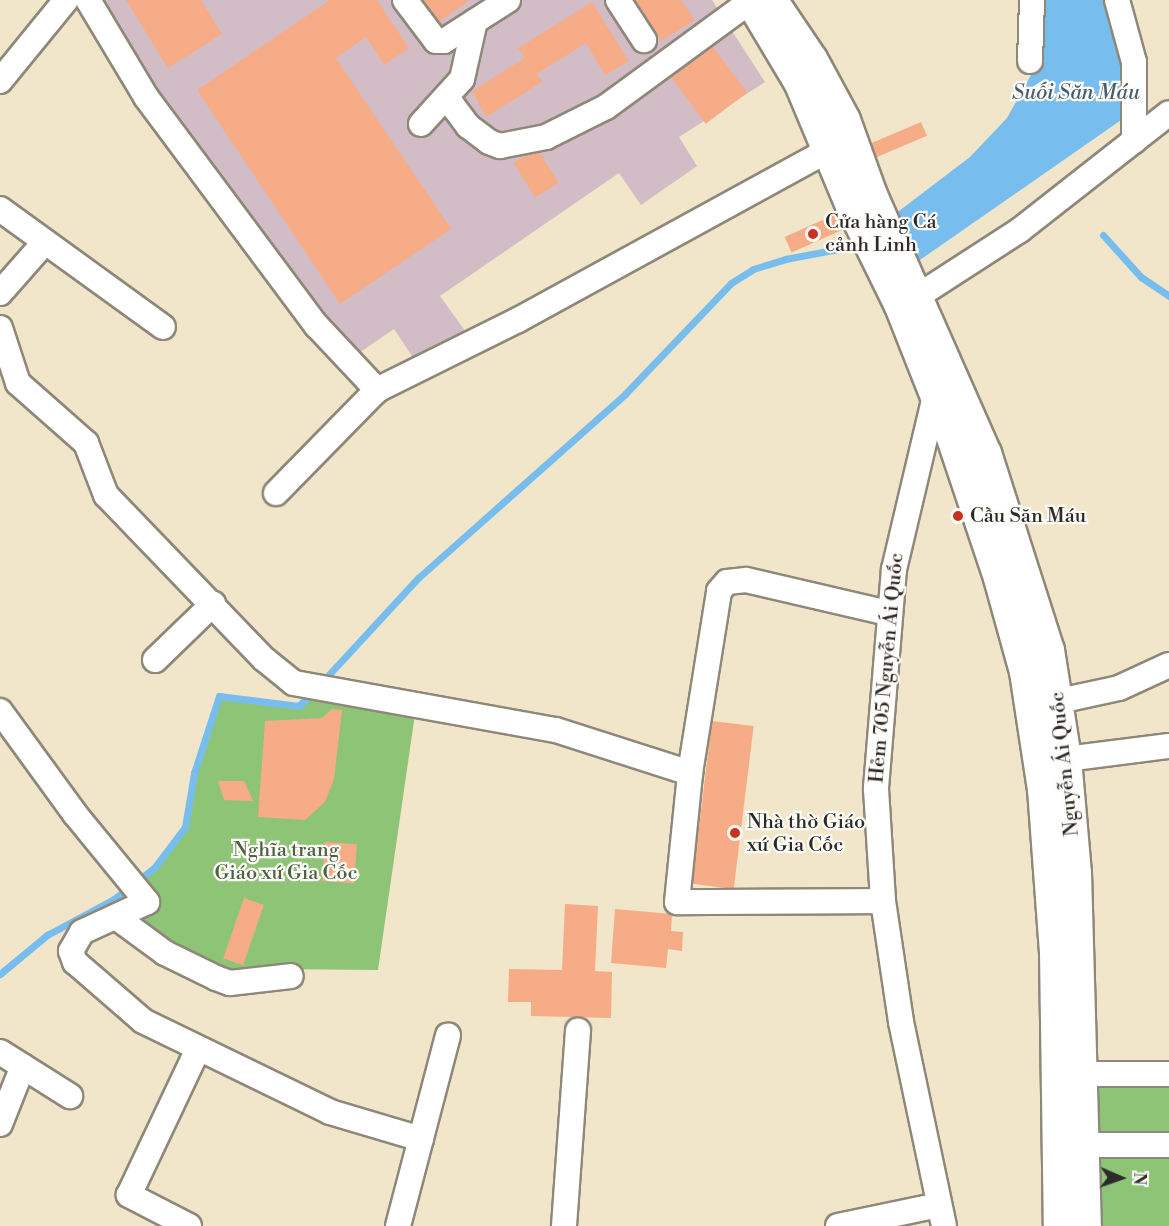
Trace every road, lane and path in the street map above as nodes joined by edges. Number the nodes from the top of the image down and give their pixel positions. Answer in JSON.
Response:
{"nodes":[{"id":1,"x":66,"y":0,"type":"edge"},
{"id":2,"x":88,"y":0,"type":"edge"},
{"id":3,"x":405,"y":0,"type":"edge"},
{"id":4,"x":508,"y":0,"type":"edge"},
{"id":5,"x":618,"y":0,"type":"edge"},
{"id":6,"x":751,"y":0,"type":"edge"},
{"id":7,"x":772,"y":0,"type":"edge"},
{"id":8,"x":1032,"y":0,"type":"edge"},
{"id":9,"x":1117,"y":0,"type":"edge"},
{"id":10,"x":475,"y":21,"type":"junction"},
{"id":11,"x":644,"y":40,"type":"dead end"},
{"id":12,"x":1030,"y":61,"type":"dead end"},
{"id":13,"x":0,"y":81,"type":"edge"},
{"id":14,"x":447,"y":98,"type":"junction"},
{"id":15,"x":1169,"y":113,"type":"edge"},
{"id":16,"x":421,"y":124,"type":"dead end"},
{"id":17,"x":1134,"y":141,"type":"junction"},
{"id":18,"x":830,"y":149,"type":"junction"},
{"id":19,"x":861,"y":201,"type":"junction"},
{"id":20,"x":0,"y":209,"type":"edge"},
{"id":21,"x":45,"y":242,"type":"junction"},
{"id":22,"x":906,"y":293,"type":"junction"},
{"id":23,"x":0,"y":294,"type":"edge"},
{"id":24,"x":163,"y":327,"type":"dead end"},
{"id":25,"x":0,"y":328,"type":"edge"},
{"id":26,"x":378,"y":390,"type":"junction"},
{"id":27,"x":935,"y":396,"type":"junction"},
{"id":28,"x":276,"y":493,"type":"dead end"},
{"id":29,"x":213,"y":604,"type":"junction"},
{"id":30,"x":888,"y":613,"type":"junction"},
{"id":31,"x":155,"y":660,"type":"dead end"},
{"id":32,"x":1169,"y":665,"type":"edge"},
{"id":33,"x":1059,"y":701,"type":"junction"},
{"id":34,"x":0,"y":711,"type":"edge"},
{"id":35,"x":1169,"y":746,"type":"edge"},
{"id":36,"x":1066,"y":759,"type":"junction"},
{"id":37,"x":690,"y":773,"type":"junction"},
{"id":38,"x":883,"y":901,"type":"junction"},
{"id":39,"x":116,"y":916,"type":"junction"},
{"id":40,"x":291,"y":976,"type":"dead end"},
{"id":41,"x":578,"y":1030,"type":"dead end"},
{"id":42,"x":448,"y":1035,"type":"dead end"},
{"id":43,"x":198,"y":1049,"type":"junction"},
{"id":44,"x":0,"y":1052,"type":"edge"},
{"id":45,"x":23,"y":1066,"type":"junction"},
{"id":46,"x":1084,"y":1074,"type":"junction"},
{"id":47,"x":1169,"y":1074,"type":"edge"},
{"id":48,"x":70,"y":1096,"type":"dead end"},
{"id":49,"x":0,"y":1124,"type":"edge"},
{"id":50,"x":421,"y":1139,"type":"junction"},
{"id":51,"x":1085,"y":1145,"type":"junction"},
{"id":52,"x":1169,"y":1145,"type":"edge"},
{"id":53,"x":941,"y":1216,"type":"edge"},
{"id":54,"x":189,"y":1226,"type":"edge"},
{"id":55,"x":398,"y":1226,"type":"edge"},
{"id":56,"x":564,"y":1226,"type":"edge"},
{"id":57,"x":838,"y":1226,"type":"edge"},
{"id":58,"x":1059,"y":1226,"type":"edge"},
{"id":59,"x":1086,"y":1226,"type":"edge"}],
"edges":[{"from":1,"to":13,"type":"street"},
{"from":2,"to":26,"type":"street"},
{"from":3,"to":10,"type":"street"},
{"from":4,"to":10,"type":"street"},
{"from":5,"to":11,"type":"street"},
{"from":6,"to":14,"type":"street"},
{"from":6,"to":18,"type":"main road"},
{"from":7,"to":19,"type":"main road"},
{"from":8,"to":12,"type":"street"},
{"from":9,"to":17,"type":"street"},
{"from":10,"to":14,"type":"street"},
{"from":14,"to":16,"type":"street"},
{"from":15,"to":17,"type":"street"},
{"from":17,"to":22,"type":"street"},
{"from":18,"to":19,"type":"main road"},
{"from":18,"to":26,"type":"street"},
{"from":19,"to":22,"type":"main road"},
{"from":20,"to":21,"type":"street"},
{"from":21,"to":23,"type":"street"},
{"from":21,"to":24,"type":"street"},
{"from":22,"to":27,"type":"main road","name":"Nguyễn Ái Quốc"},
{"from":22,"to":33,"type":"main road","name":"Nguyễn Ái Quốc"},
{"from":25,"to":29,"type":"street"},
{"from":26,"to":28,"type":"street"},
{"from":27,"to":30,"type":"street","name":"Hẻm 705 Nguyễn Ái Quốc"},
{"from":27,"to":58,"type":"main road","name":"Nguyễn Ái Quốc"},
{"from":29,"to":31,"type":"street"},
{"from":29,"to":37,"type":"street"},
{"from":30,"to":37,"type":"street"},
{"from":30,"to":38,"type":"street","name":"Hẻm 705 Nguyễn Ái Quốc"},
{"from":32,"to":33,"type":"street"},
{"from":33,"to":36,"type":"main road","name":"Nguyễn Ái Quốc"},
{"from":34,"to":39,"type":"street"},
{"from":35,"to":36,"type":"street"},
{"from":36,"to":46,"type":"main road","name":"Nguyễn Ái Quốc"},
{"from":37,"to":38,"type":"street"},
{"from":38,"to":53,"type":"street","name":"Hẻm 705 Nguyễn Ái Quốc"},
{"from":39,"to":40,"type":"street"},
{"from":39,"to":43,"type":"street"},
{"from":41,"to":56,"type":"street"},
{"from":42,"to":50,"type":"street"},
{"from":43,"to":50,"type":"street"},
{"from":43,"to":54,"type":"street"},
{"from":44,"to":45,"type":"street"},
{"from":45,"to":48,"type":"street"},
{"from":45,"to":49,"type":"street"},
{"from":46,"to":47,"type":"street"},
{"from":46,"to":51,"type":"main road","name":"Nguyễn Ái Quốc"},
{"from":50,"to":55,"type":"street"},
{"from":51,"to":52,"type":"street"},
{"from":51,"to":59,"type":"main road","name":"Nguyễn Ái Quốc"},
{"from":53,"to":57,"type":"street"}]}
